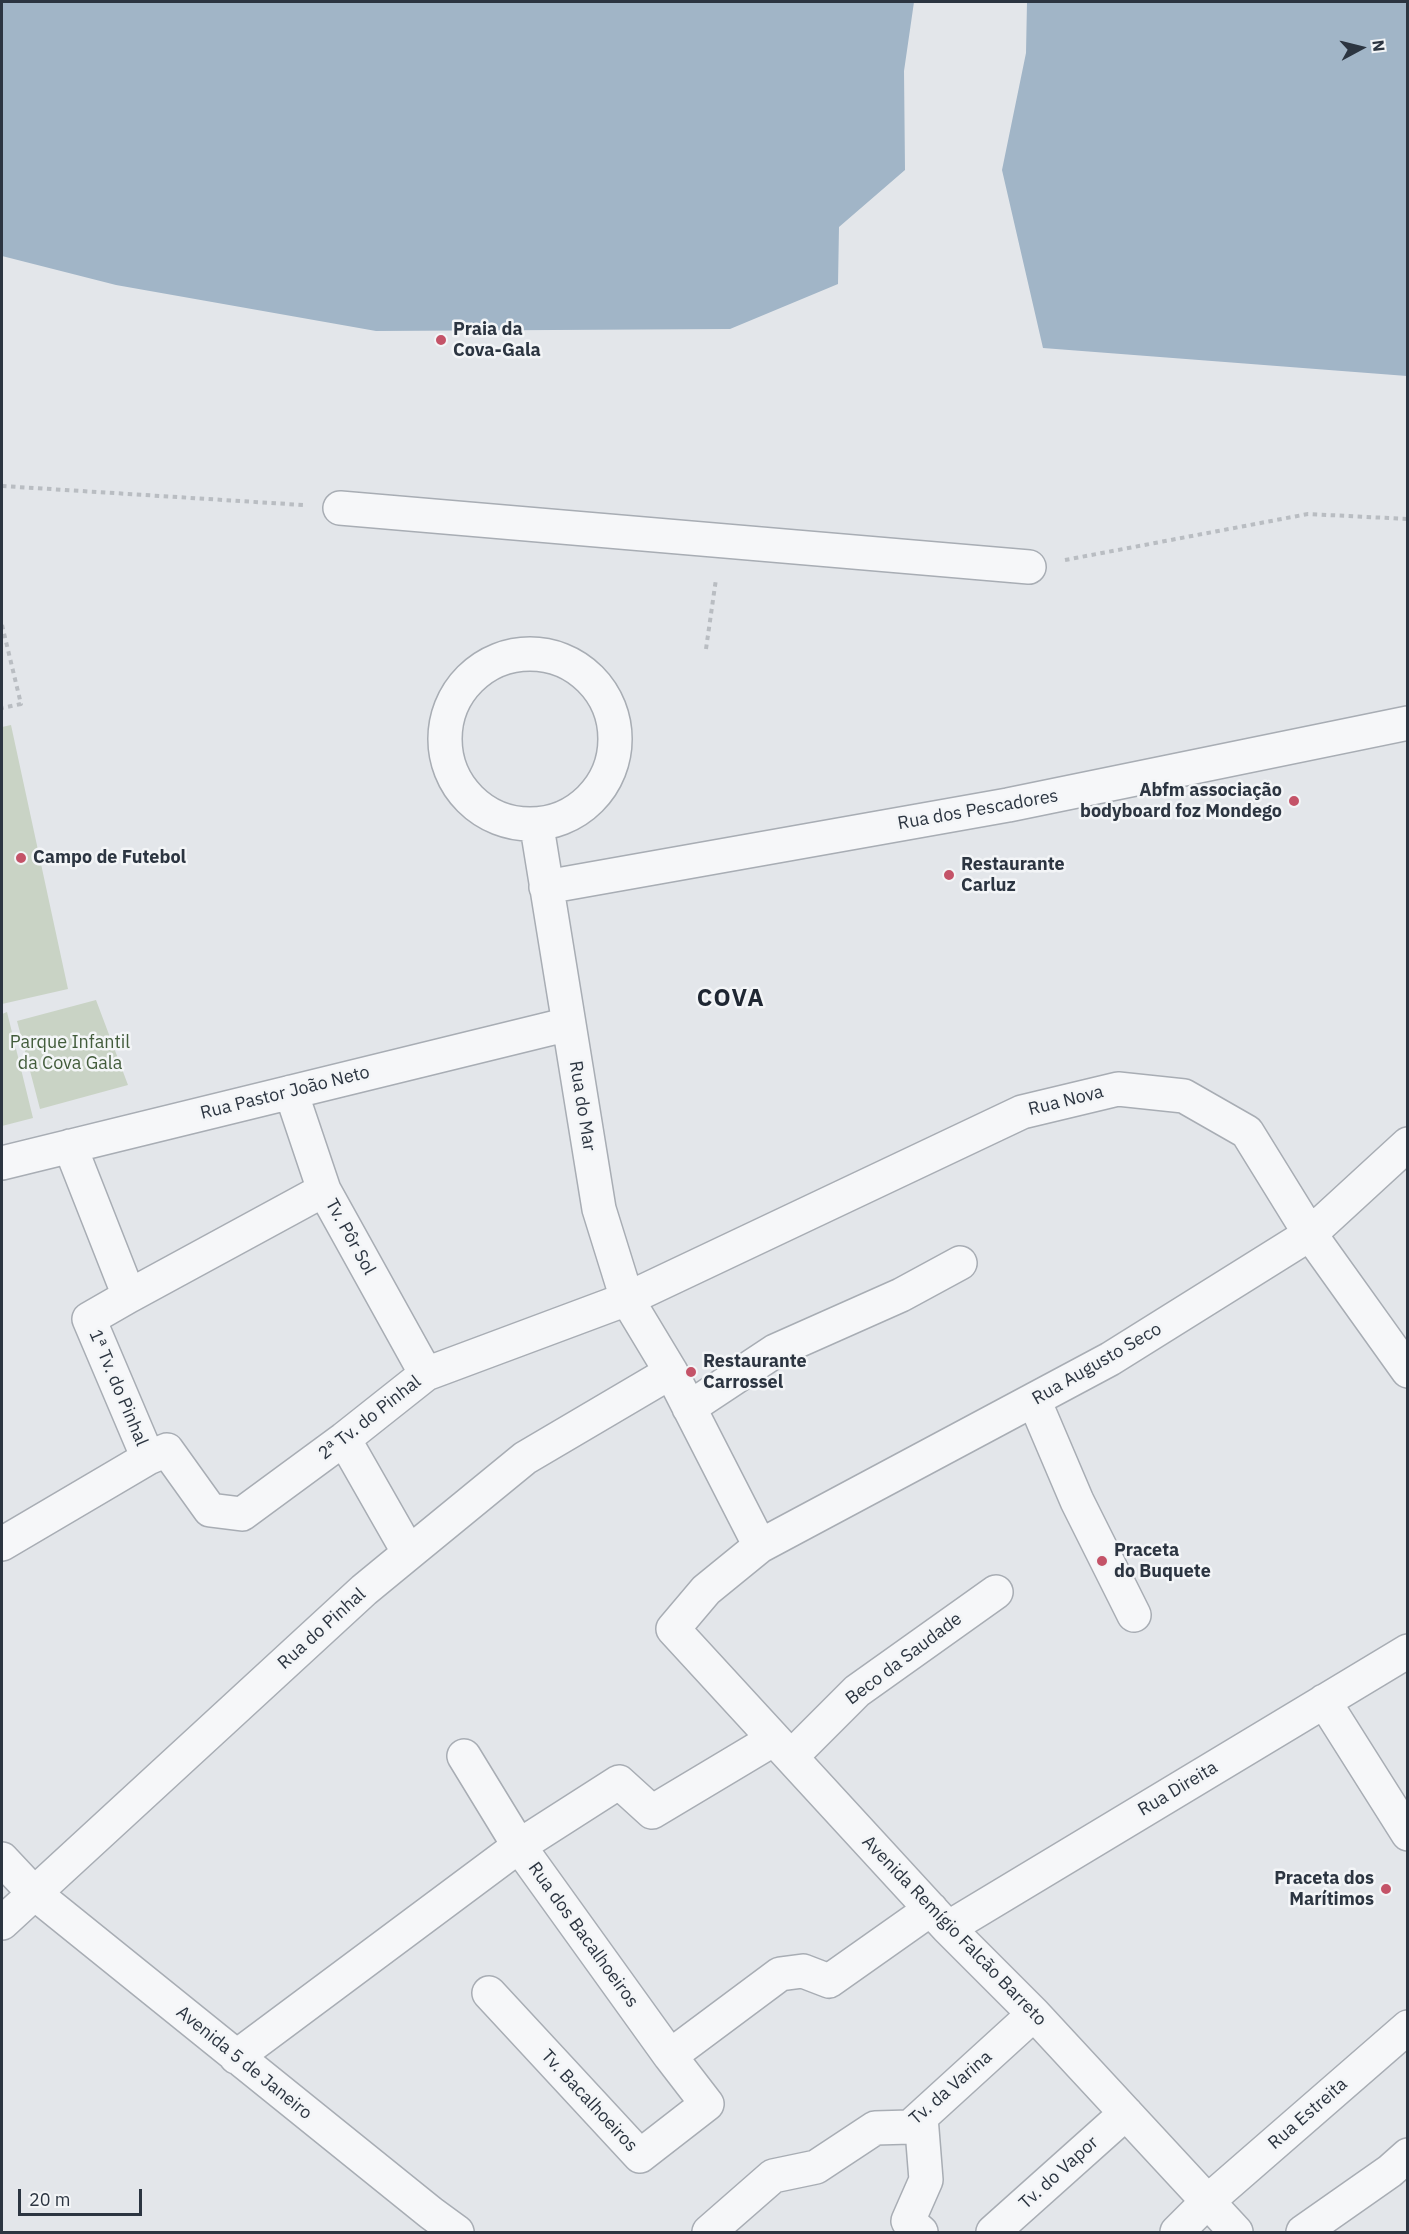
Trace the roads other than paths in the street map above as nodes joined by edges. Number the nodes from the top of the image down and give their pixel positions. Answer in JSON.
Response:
{"nodes":[{"id":1,"x":340,"y":508,"type":"road end"},
{"id":2,"x":1029,"y":567,"type":"road end"},
{"id":3,"x":1407,"y":723,"type":"edge"},
{"id":4,"x":537,"y":827,"type":"junction"},
{"id":5,"x":546,"y":887,"type":"junction"},
{"id":6,"x":568,"y":1024,"type":"junction"},
{"id":7,"x":291,"y":1092,"type":"junction"},
{"id":8,"x":1407,"y":1144,"type":"edge"},
{"id":9,"x":70,"y":1146,"type":"junction"},
{"id":10,"x":2,"y":1162,"type":"edge"},
{"id":11,"x":324,"y":1190,"type":"junction"},
{"id":12,"x":1310,"y":1234,"type":"junction"},
{"id":13,"x":960,"y":1263,"type":"dead end"},
{"id":14,"x":129,"y":1296,"type":"junction"},
{"id":15,"x":627,"y":1299,"type":"junction"},
{"id":16,"x":1407,"y":1371,"type":"edge"},
{"id":17,"x":670,"y":1372,"type":"junction"},
{"id":18,"x":426,"y":1374,"type":"junction"},
{"id":19,"x":1034,"y":1401,"type":"junction"},
{"id":20,"x":689,"y":1408,"type":"junction"},
{"id":21,"x":344,"y":1439,"type":"junction"},
{"id":22,"x":148,"y":1458,"type":"junction"},
{"id":23,"x":2,"y":1544,"type":"edge"},
{"id":24,"x":760,"y":1546,"type":"junction"},
{"id":25,"x":409,"y":1553,"type":"junction"},
{"id":26,"x":996,"y":1592,"type":"dead end"},
{"id":27,"x":1134,"y":1615,"type":"dead end"},
{"id":28,"x":673,"y":1629,"type":"joint"},
{"id":29,"x":1407,"y":1651,"type":"edge"},
{"id":30,"x":1324,"y":1701,"type":"junction"},
{"id":31,"x":783,"y":1748,"type":"junction"},
{"id":32,"x":464,"y":1756,"type":"dead end"},
{"id":33,"x":1407,"y":1834,"type":"edge"},
{"id":34,"x":519,"y":1846,"type":"junction"},
{"id":35,"x":2,"y":1859,"type":"edge"},
{"id":36,"x":33,"y":1892,"type":"junction"},
{"id":37,"x":939,"y":1918,"type":"junction"},
{"id":38,"x":2,"y":1923,"type":"edge"},
{"id":39,"x":489,"y":1993,"type":"dead end"},
{"id":40,"x":1034,"y":2014,"type":"junction"},
{"id":41,"x":1407,"y":2027,"type":"edge"},
{"id":42,"x":670,"y":2056,"type":"junction"},
{"id":43,"x":236,"y":2057,"type":"junction"},
{"id":44,"x":1126,"y":2113,"type":"junction"},
{"id":45,"x":921,"y":2117,"type":"junction"},
{"id":46,"x":1407,"y":2155,"type":"edge"},
{"id":47,"x":1208,"y":2201,"type":"junction"},
{"id":48,"x":424,"y":2223,"type":"edge"},
{"id":49,"x":457,"y":2232,"type":"edge"},
{"id":50,"x":709,"y":2232,"type":"edge"},
{"id":51,"x":921,"y":2232,"type":"edge"},
{"id":52,"x":993,"y":2232,"type":"edge"},
{"id":53,"x":1177,"y":2232,"type":"edge"},
{"id":54,"x":1236,"y":2232,"type":"edge"},
{"id":55,"x":1303,"y":2232,"type":"edge"}],
"edges":[{"from":1,"to":2,"type":"street"},
{"from":3,"to":5,"type":"street","name":"Rua dos Pescadores"},
{"from":4,"to":4,"type":"street"},
{"from":4,"to":5,"type":"street","name":"Rua do Mar"},
{"from":5,"to":6,"type":"street","name":"Rua do Mar"},
{"from":6,"to":7,"type":"street","name":"Rua Pastor João Neto"},
{"from":6,"to":15,"type":"street","name":"Rua do Mar"},
{"from":7,"to":9,"type":"street","name":"Rua Pastor João Neto"},
{"from":7,"to":11,"type":"street","name":"Tv. Pôr Sol"},
{"from":8,"to":12,"type":"street","name":"Rua Augusto Seco"},
{"from":9,"to":10,"type":"street","name":"Rua Pastor João Neto"},
{"from":9,"to":14,"type":"street"},
{"from":11,"to":14,"type":"street"},
{"from":11,"to":18,"type":"street","name":"Tv. Pôr Sol"},
{"from":12,"to":15,"type":"street","name":"Rua Nova"},
{"from":12,"to":16,"type":"street","name":"Rua Nova"},
{"from":12,"to":19,"type":"street","name":"Rua Augusto Seco"},
{"from":13,"to":20,"type":"street"},
{"from":14,"to":22,"type":"street","name":"1ª Tv. do Pinhal"},
{"from":15,"to":17,"type":"street","name":"Rua do Mar"},
{"from":15,"to":18,"type":"street","name":"2ª Tv. do Pinhal"},
{"from":17,"to":20,"type":"street","name":"Rua do Mar"},
{"from":17,"to":25,"type":"street","name":"Rua do Pinhal"},
{"from":18,"to":21,"type":"street","name":"2ª Tv. do Pinhal"},
{"from":19,"to":24,"type":"street","name":"Rua Augusto Seco"},
{"from":19,"to":27,"type":"street"},
{"from":20,"to":24,"type":"street","name":"Rua do Mar"},
{"from":21,"to":22,"type":"street","name":"2ª Tv. do Pinhal"},
{"from":21,"to":25,"type":"street"},
{"from":22,"to":23,"type":"street","name":"1ª Tv. do Pinhal"},
{"from":24,"to":28,"type":"street","name":"Rua Augusto Seco"},
{"from":25,"to":36,"type":"street","name":"Rua do Pinhal"},
{"from":26,"to":31,"type":"street","name":"Beco da Saudade"},
{"from":28,"to":31,"type":"street","name":"Avenida Remígio Falcão Barreto"},
{"from":29,"to":30,"type":"street","name":"Rua Direita"},
{"from":30,"to":33,"type":"street"},
{"from":30,"to":37,"type":"street","name":"Rua Direita"},
{"from":31,"to":34,"type":"street","name":"Beco da Saudade"},
{"from":31,"to":37,"type":"street","name":"Avenida Remígio Falcão Barreto"},
{"from":32,"to":34,"type":"street"},
{"from":34,"to":42,"type":"street","name":"Rua dos Bacalhoeiros"},
{"from":34,"to":43,"type":"street","name":"Rua dos Bacalhoeiros"},
{"from":35,"to":36,"type":"street","name":"Avenida 5 de Janeiro"},
{"from":36,"to":38,"type":"street","name":"Rua do Pinhal"},
{"from":36,"to":43,"type":"street","name":"Avenida 5 de Janeiro"},
{"from":37,"to":40,"type":"street","name":"Avenida Remígio Falcão Barreto"},
{"from":37,"to":42,"type":"street"},
{"from":39,"to":42,"type":"street","name":"Tv. Bacalhoeiros"},
{"from":40,"to":44,"type":"street","name":"Avenida Remígio Falcão Barreto"},
{"from":40,"to":45,"type":"street","name":"Tv. da Varina"},
{"from":41,"to":47,"type":"street","name":"Rua Estreita"},
{"from":43,"to":48,"type":"street","name":"Avenida 5 de Janeiro"},
{"from":44,"to":47,"type":"street","name":"Avenida Remígio Falcão Barreto"},
{"from":44,"to":52,"type":"street","name":"Tv. do Vapor"},
{"from":45,"to":50,"type":"street","name":"Tv. da Varina"},
{"from":45,"to":51,"type":"street"},
{"from":46,"to":55,"type":"street"},
{"from":47,"to":53,"type":"street","name":"Rua Estreita"},
{"from":47,"to":54,"type":"street","name":"Avenida Remígio Falcão Barreto"},
{"from":48,"to":49,"type":"street","name":"Avenida 5 de Janeiro"}]}
